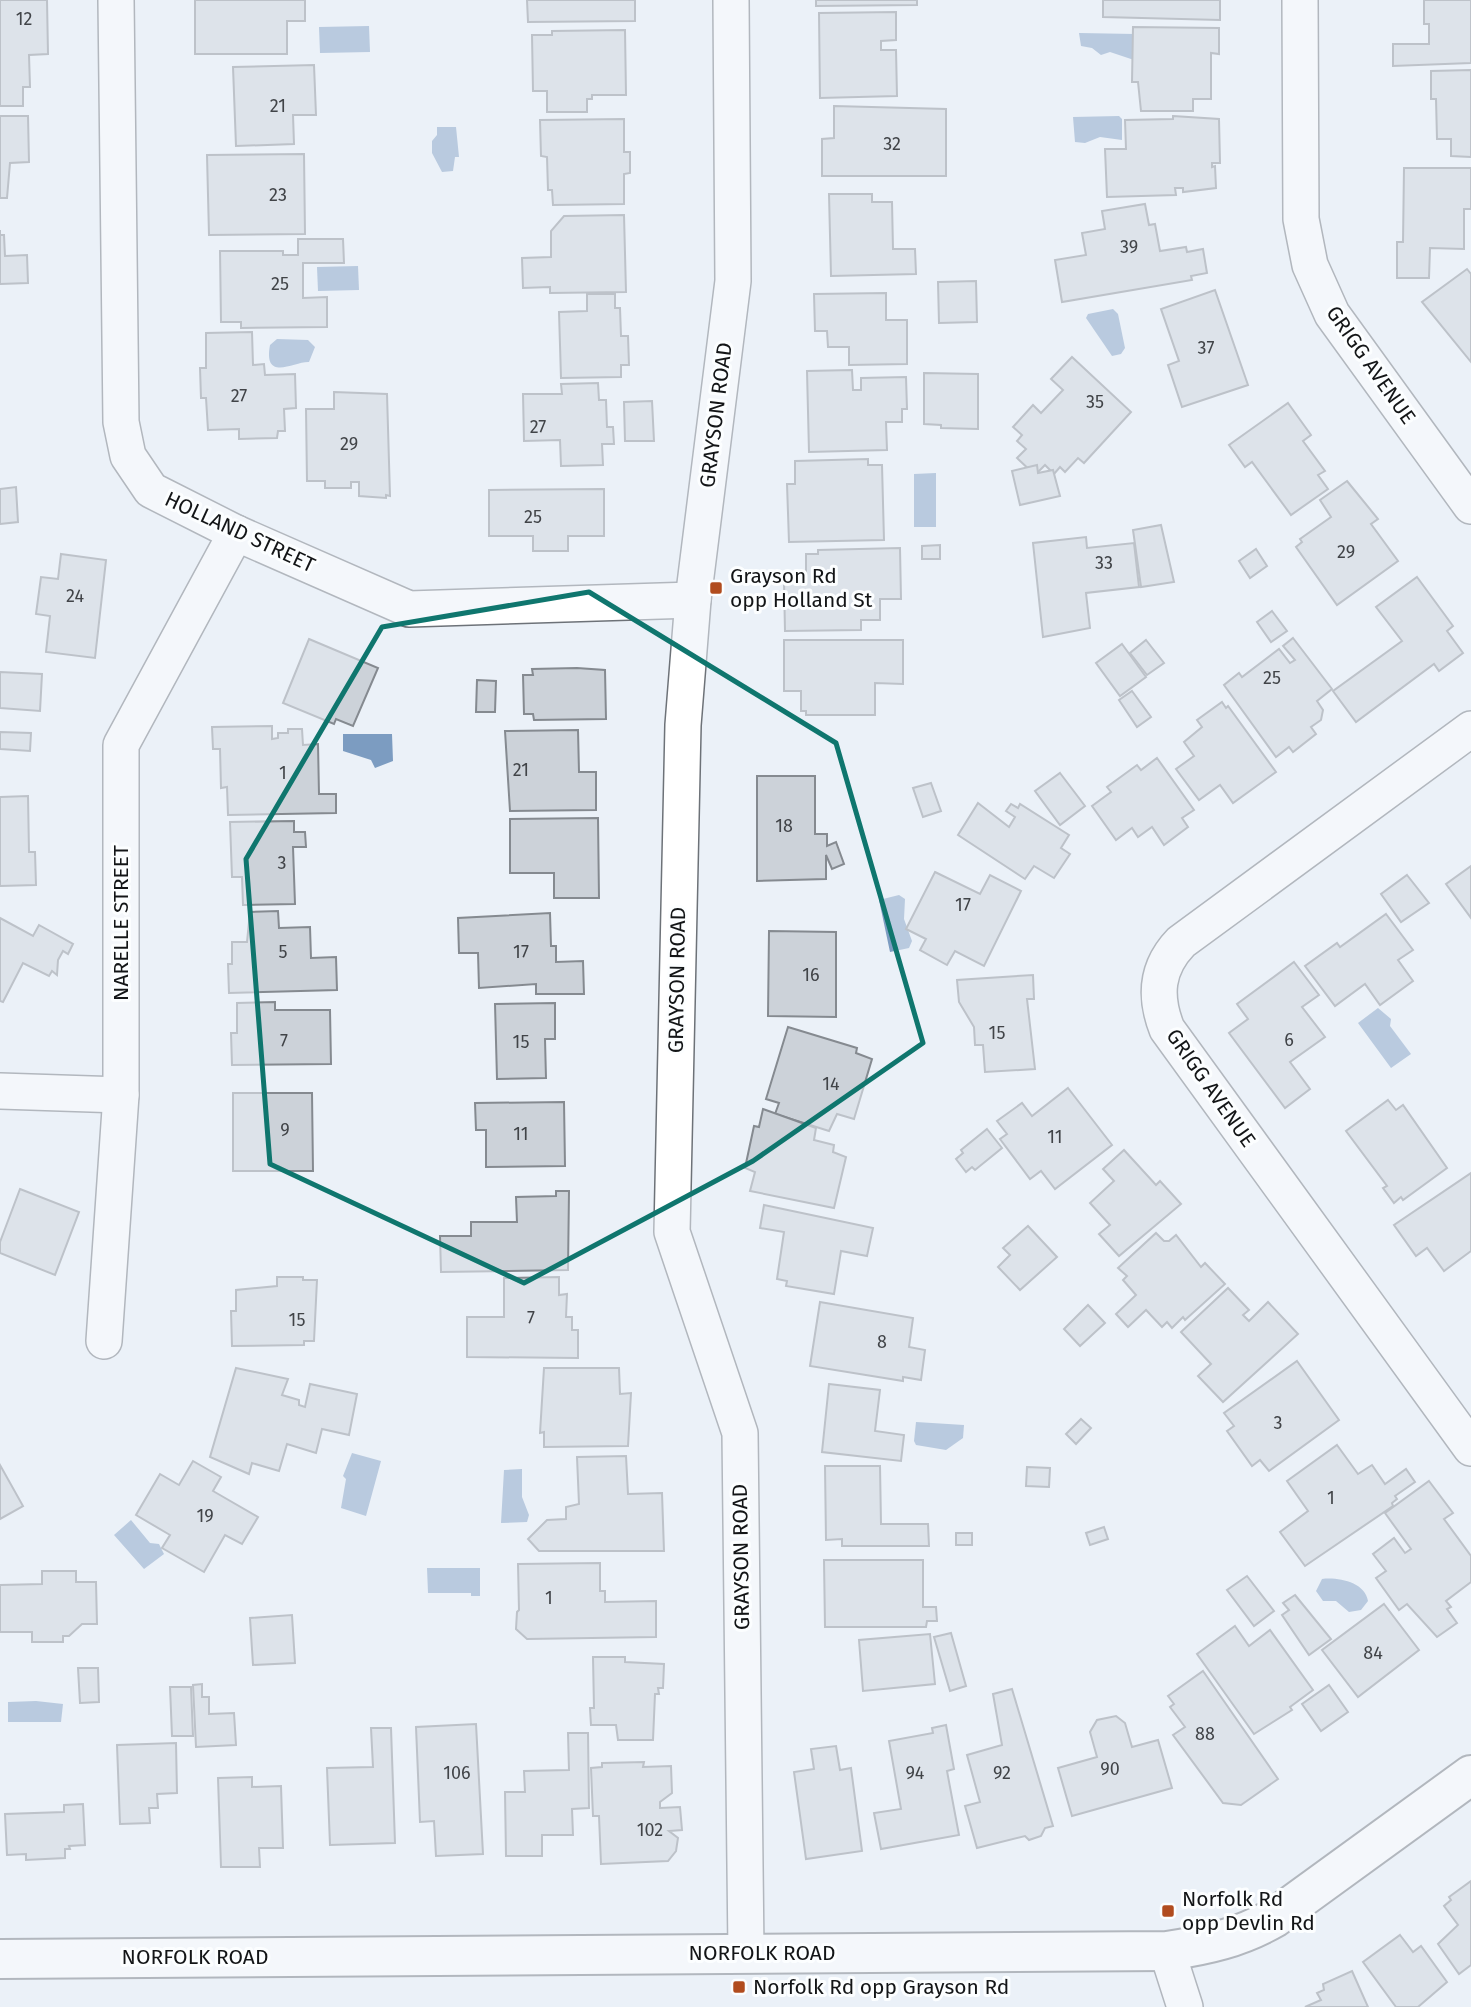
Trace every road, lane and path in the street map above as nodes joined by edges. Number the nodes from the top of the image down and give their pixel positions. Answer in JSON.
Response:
{"nodes":[{"id":1,"x":116,"y":0,"type":"edge"},
{"id":2,"x":731,"y":0,"type":"edge"},
{"id":3,"x":1300,"y":0,"type":"edge"},
{"id":4,"x":1471,"y":506,"type":"edge"},
{"id":5,"x":236,"y":533,"type":"junction"},
{"id":6,"x":692,"y":600,"type":"junction"},
{"id":7,"x":1471,"y":729,"type":"edge"},
{"id":8,"x":0,"y":1091,"type":"edge"},
{"id":9,"x":121,"y":1095,"type":"junction"},
{"id":10,"x":104,"y":1341,"type":"dead end"},
{"id":11,"x":1471,"y":1448,"type":"edge"},
{"id":12,"x":1471,"y":1775,"type":"edge"},
{"id":13,"x":1167,"y":1951,"type":"junction"},
{"id":14,"x":746,"y":1952,"type":"junction"},
{"id":15,"x":0,"y":1959,"type":"edge"},
{"id":16,"x":1185,"y":2007,"type":"edge"}],
"edges":[{"from":1,"to":5,"type":"street","name":"HOLLAND STREET"},
{"from":2,"to":6,"type":"street","name":"GRAYSON ROAD"},
{"from":3,"to":4,"type":"street","name":"GRIGG AVENUE"},
{"from":5,"to":6,"type":"street","name":"HOLLAND STREET"},
{"from":5,"to":9,"type":"street","name":"NARELLE STREET"},
{"from":6,"to":14,"type":"street","name":"GRAYSON ROAD"},
{"from":7,"to":11,"type":"street","name":"GRIGG AVENUE"},
{"from":8,"to":9,"type":"street"},
{"from":9,"to":10,"type":"street","name":"NARELLE STREET"},
{"from":12,"to":13,"type":"street","name":"NORFOLK ROAD"},
{"from":13,"to":14,"type":"street","name":"NORFOLK ROAD"},
{"from":13,"to":16,"type":"street"},
{"from":14,"to":15,"type":"street","name":"NORFOLK ROAD"}]}
